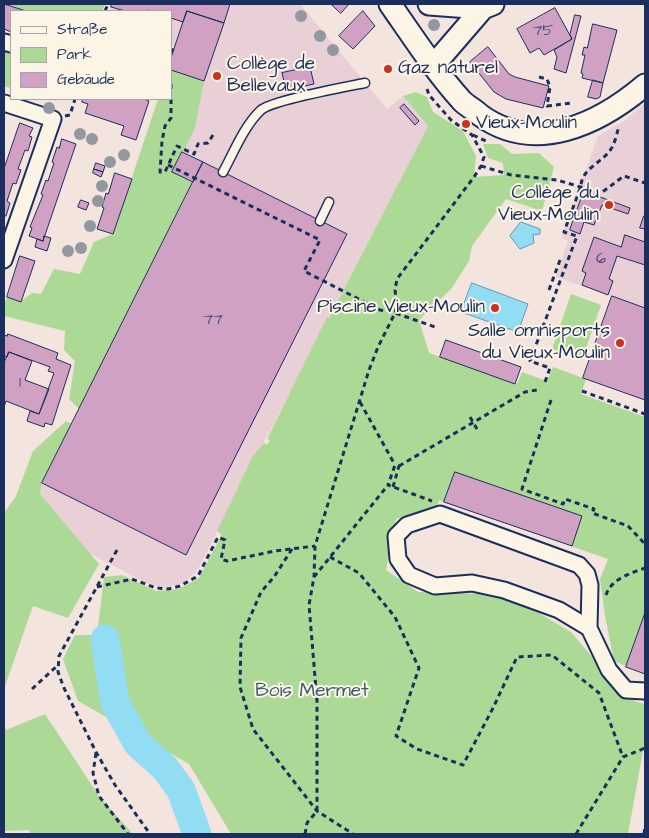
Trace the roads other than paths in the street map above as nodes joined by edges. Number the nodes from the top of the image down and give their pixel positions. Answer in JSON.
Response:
{"nodes":[{"id":1,"x":390,"y":4,"type":"edge"},
{"id":2,"x":429,"y":4,"type":"edge"},
{"id":3,"x":488,"y":6,"type":"edge"},
{"id":4,"x":433,"y":66,"type":"junction"},
{"id":5,"x":365,"y":83,"type":"dead end"},
{"id":6,"x":645,"y":85,"type":"edge"},
{"id":7,"x":4,"y":103,"type":"edge"},
{"id":8,"x":224,"y":172,"type":"dead end"},
{"id":9,"x":329,"y":202,"type":"dead end"},
{"id":10,"x":320,"y":221,"type":"dead end"},
{"id":11,"x":7,"y":242,"type":"edge"},
{"id":12,"x":4,"y":260,"type":"edge"},
{"id":13,"x":590,"y":628,"type":"junction"},
{"id":14,"x":645,"y":691,"type":"edge"}],
"edges":[{"from":1,"to":4,"type":"main road"},
{"from":2,"to":3,"type":"main road"},
{"from":3,"to":4,"type":"main road"},
{"from":4,"to":6,"type":"main road"},
{"from":5,"to":8,"type":"lane"},
{"from":7,"to":11,"type":"street"},
{"from":9,"to":10,"type":"lane"},
{"from":11,"to":12,"type":"street"},
{"from":13,"to":13,"type":"street"},
{"from":13,"to":14,"type":"street"}]}
